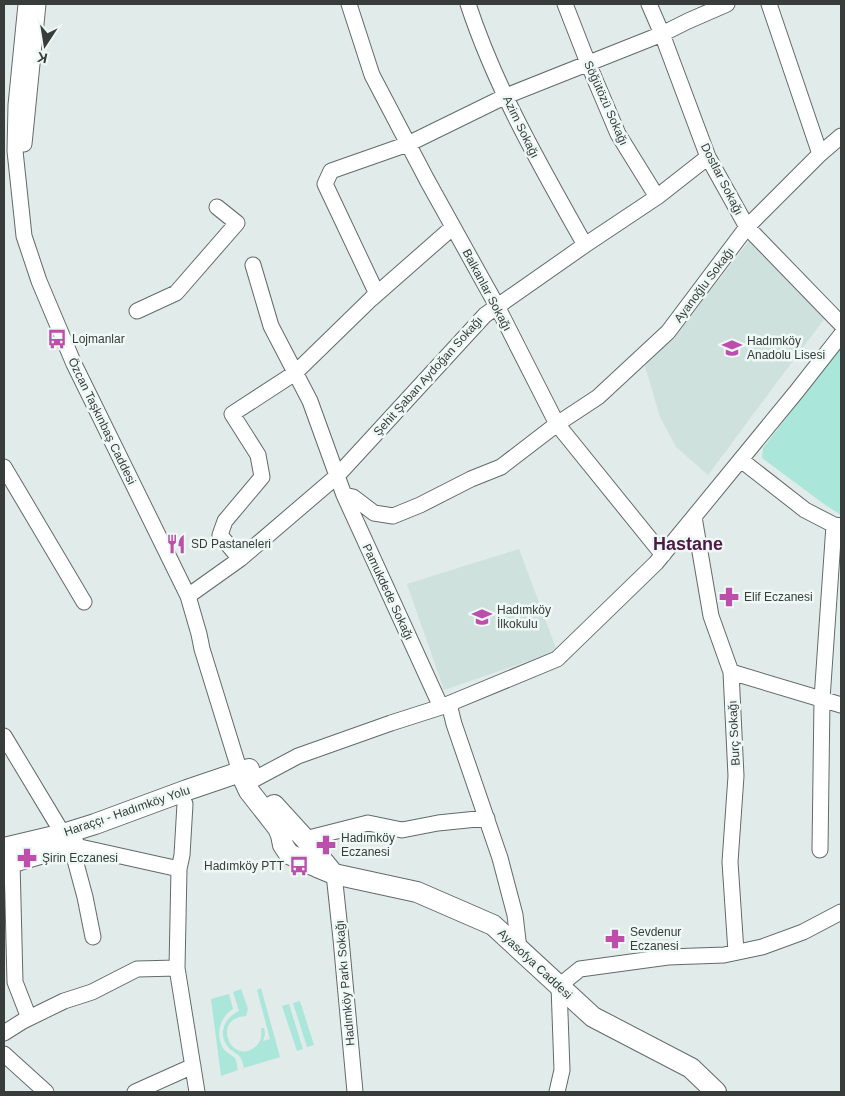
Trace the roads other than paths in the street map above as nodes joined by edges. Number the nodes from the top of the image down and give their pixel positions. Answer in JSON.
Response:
{"nodes":[{"id":1,"x":26,"y":4,"type":"edge"},
{"id":2,"x":38,"y":4,"type":"edge"},
{"id":3,"x":349,"y":4,"type":"edge"},
{"id":4,"x":468,"y":4,"type":"edge"},
{"id":5,"x":566,"y":4,"type":"edge"},
{"id":6,"x":649,"y":4,"type":"edge"},
{"id":7,"x":727,"y":4,"type":"edge"},
{"id":8,"x":769,"y":4,"type":"edge"},
{"id":9,"x":662,"y":34,"type":"junction"},
{"id":10,"x":588,"y":63,"type":"junction"},
{"id":11,"x":506,"y":96,"type":"junction"},
{"id":12,"x":841,"y":136,"type":"edge"},
{"id":13,"x":408,"y":144,"type":"junction"},
{"id":14,"x":820,"y":154,"type":"junction"},
{"id":15,"x":708,"y":157,"type":"junction"},
{"id":16,"x":658,"y":197,"type":"junction"},
{"id":17,"x":20,"y":203,"type":"junction"},
{"id":18,"x":217,"y":207,"type":"dead end"},
{"id":19,"x":453,"y":228,"type":"junction"},
{"id":20,"x":747,"y":228,"type":"junction"},
{"id":21,"x":584,"y":245,"type":"junction"},
{"id":22,"x":253,"y":265,"type":"dead end"},
{"id":23,"x":377,"y":294,"type":"junction"},
{"id":24,"x":497,"y":306,"type":"junction"},
{"id":25,"x":137,"y":312,"type":"dead end"},
{"id":26,"x":841,"y":324,"type":"edge"},
{"id":27,"x":841,"y":335,"type":"edge"},
{"id":28,"x":295,"y":373,"type":"junction"},
{"id":29,"x":557,"y":424,"type":"junction"},
{"id":30,"x":741,"y":460,"type":"junction"},
{"id":31,"x":4,"y":467,"type":"edge"},
{"id":32,"x":337,"y":476,"type":"junction"},
{"id":33,"x":344,"y":495,"type":"junction"},
{"id":34,"x":694,"y":517,"type":"junction"},
{"id":35,"x":838,"y":526,"type":"edge"},
{"id":36,"x":663,"y":555,"type":"junction"},
{"id":37,"x":240,"y":559,"type":"junction"},
{"id":38,"x":188,"y":596,"type":"junction"},
{"id":39,"x":84,"y":602,"type":"dead end"},
{"id":40,"x":731,"y":672,"type":"junction"},
{"id":41,"x":822,"y":699,"type":"junction"},
{"id":42,"x":841,"y":705,"type":"edge"},
{"id":43,"x":445,"y":706,"type":"junction"},
{"id":44,"x":4,"y":736,"type":"edge"},
{"id":45,"x":246,"y":776,"type":"junction"},
{"id":46,"x":185,"y":804,"type":"junction"},
{"id":47,"x":487,"y":818,"type":"junction"},
{"id":48,"x":67,"y":839,"type":"junction"},
{"id":49,"x":305,"y":839,"type":"junction"},
{"id":50,"x":820,"y":850,"type":"dead end"},
{"id":51,"x":6,"y":858,"type":"edge"},
{"id":52,"x":179,"y":869,"type":"junction"},
{"id":53,"x":334,"y":874,"type":"junction"},
{"id":54,"x":841,"y":912,"type":"edge"},
{"id":55,"x":93,"y":937,"type":"dead end"},
{"id":56,"x":519,"y":949,"type":"junction"},
{"id":57,"x":736,"y":952,"type":"junction"},
{"id":58,"x":176,"y":968,"type":"junction"},
{"id":59,"x":559,"y":986,"type":"junction"},
{"id":60,"x":29,"y":1018,"type":"junction"},
{"id":61,"x":4,"y":1033,"type":"edge"},
{"id":62,"x":4,"y":1054,"type":"edge"},
{"id":63,"x":193,"y":1066,"type":"junction"},
{"id":64,"x":46,"y":1092,"type":"edge"},
{"id":65,"x":135,"y":1092,"type":"edge"},
{"id":66,"x":196,"y":1092,"type":"edge"},
{"id":67,"x":355,"y":1092,"type":"edge"},
{"id":68,"x":557,"y":1092,"type":"edge"},
{"id":69,"x":716,"y":1092,"type":"edge"}],
"edges":[{"from":1,"to":17,"type":"street","name":"Özcan Taşkınbaş Caddesi"},
{"from":2,"to":17,"type":"street","name":"Özcan Taşkınbaş Caddesi"},
{"from":3,"to":13,"type":"street","name":"Balkanlar Sokağı"},
{"from":4,"to":11,"type":"street","name":"Azim Sokağı"},
{"from":5,"to":10,"type":"street","name":"Söğütözü Sokağı"},
{"from":6,"to":9,"type":"street","name":"Dostlar Sokağı"},
{"from":7,"to":9,"type":"street"},
{"from":8,"to":14,"type":"street"},
{"from":9,"to":10,"type":"street"},
{"from":9,"to":15,"type":"street","name":"Dostlar Sokağı"},
{"from":10,"to":11,"type":"street"},
{"from":10,"to":16,"type":"street","name":"Söğütözü Sokağı"},
{"from":11,"to":13,"type":"street"},
{"from":11,"to":21,"type":"street","name":"Azim Sokağı"},
{"from":12,"to":14,"type":"street","name":"Ayanoğlu Sokağı"},
{"from":13,"to":19,"type":"street","name":"Balkanlar Sokağı"},
{"from":13,"to":23,"type":"street"},
{"from":14,"to":20,"type":"street","name":"Ayanoğlu Sokağı"},
{"from":15,"to":16,"type":"street","name":"Şehit Şaban Aydoğan Sokağı"},
{"from":15,"to":20,"type":"street","name":"Dostlar Sokağı"},
{"from":16,"to":21,"type":"street","name":"Şehit Şaban Aydoğan Sokağı"},
{"from":17,"to":38,"type":"street","name":"Özcan Taşkınbaş Caddesi"},
{"from":18,"to":25,"type":"street"},
{"from":19,"to":23,"type":"street"},
{"from":19,"to":24,"type":"street","name":"Balkanlar Sokağı"},
{"from":20,"to":26,"type":"street","name":"Dostlar Sokağı"},
{"from":20,"to":29,"type":"street","name":"Ayanoğlu Sokağı"},
{"from":21,"to":24,"type":"street","name":"Şehit Şaban Aydoğan Sokağı"},
{"from":22,"to":28,"type":"street","name":"Pamukdede Sokağı"},
{"from":23,"to":28,"type":"street"},
{"from":24,"to":29,"type":"street","name":"Balkanlar Sokağı"},
{"from":24,"to":32,"type":"street","name":"Şehit Şaban Aydoğan Sokağı"},
{"from":27,"to":30,"type":"street"},
{"from":28,"to":32,"type":"street","name":"Pamukdede Sokağı"},
{"from":28,"to":37,"type":"street"},
{"from":29,"to":33,"type":"street","name":"Ayanoğlu Sokağı"},
{"from":29,"to":36,"type":"street","name":"Balkanlar Sokağı"},
{"from":30,"to":34,"type":"street"},
{"from":30,"to":35,"type":"street"},
{"from":31,"to":39,"type":"street"},
{"from":32,"to":33,"type":"street","name":"Pamukdede Sokağı"},
{"from":32,"to":37,"type":"street","name":"Şehit Şaban Aydoğan Sokağı"},
{"from":33,"to":43,"type":"street","name":"Pamukdede Sokağı"},
{"from":34,"to":36,"type":"street"},
{"from":34,"to":40,"type":"street","name":"Burç Sokağı"},
{"from":35,"to":41,"type":"street"},
{"from":36,"to":43,"type":"street"},
{"from":37,"to":38,"type":"street","name":"Şehit Şaban Aydoğan Sokağı"},
{"from":38,"to":45,"type":"street","name":"Özcan Taşkınbaş Caddesi"},
{"from":40,"to":41,"type":"street"},
{"from":40,"to":57,"type":"street","name":"Burç Sokağı"},
{"from":41,"to":42,"type":"street"},
{"from":41,"to":50,"type":"street"},
{"from":43,"to":45,"type":"street"},
{"from":43,"to":47,"type":"street","name":"Pamukdede Sokağı"},
{"from":44,"to":48,"type":"street"},
{"from":45,"to":46,"type":"main road"},
{"from":45,"to":48,"type":"main road","name":"Haraççı - Hadımköy Yolu"},
{"from":45,"to":49,"type":"main road"},
{"from":45,"to":53,"type":"main road","name":"Ayasofya Caddesi"},
{"from":46,"to":48,"type":"main road"},
{"from":46,"to":52,"type":"street"},
{"from":47,"to":49,"type":"street"},
{"from":47,"to":56,"type":"street","name":"Pamukdede Sokağı"},
{"from":48,"to":51,"type":"main road","name":"Haraççı - Hadımköy Yolu"},
{"from":48,"to":52,"type":"street"},
{"from":48,"to":55,"type":"street"},
{"from":49,"to":53,"type":"main road"},
{"from":51,"to":60,"type":"street"},
{"from":52,"to":58,"type":"street"},
{"from":53,"to":56,"type":"main road","name":"Ayasofya Caddesi"},
{"from":53,"to":67,"type":"street","name":"Hadımköy Parkı Sokağı"},
{"from":54,"to":57,"type":"street"},
{"from":56,"to":59,"type":"main road","name":"Ayasofya Caddesi"},
{"from":57,"to":59,"type":"street"},
{"from":58,"to":60,"type":"street"},
{"from":58,"to":63,"type":"street"},
{"from":59,"to":68,"type":"street"},
{"from":59,"to":69,"type":"main road","name":"Ayasofya Caddesi"},
{"from":60,"to":61,"type":"street"},
{"from":62,"to":64,"type":"street"},
{"from":63,"to":65,"type":"street"},
{"from":63,"to":66,"type":"street"}]}
